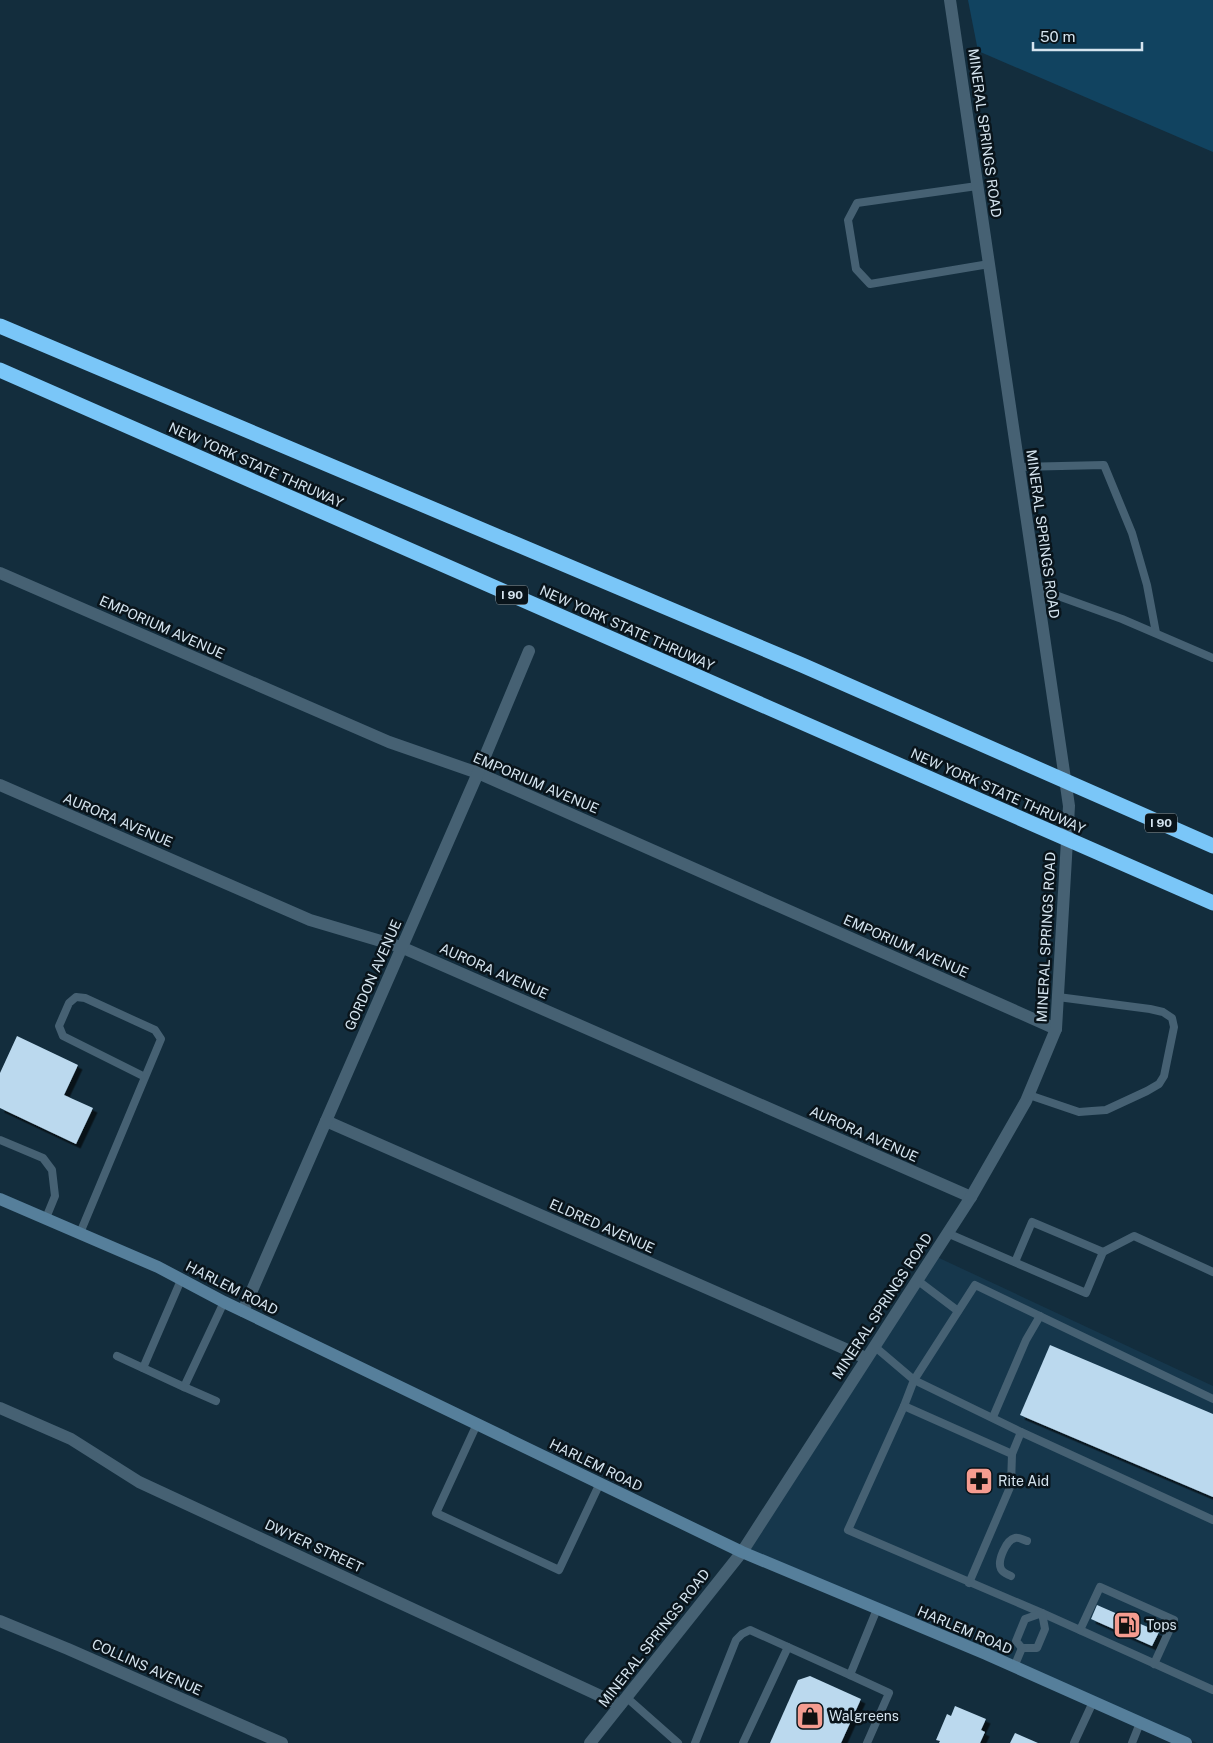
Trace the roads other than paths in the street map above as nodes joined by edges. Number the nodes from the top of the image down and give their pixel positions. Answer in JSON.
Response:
{"nodes":[{"id":1,"x":950,"y":0,"type":"edge"},
{"id":2,"x":977,"y":186,"type":"junction"},
{"id":3,"x":989,"y":264,"type":"junction"},
{"id":4,"x":0,"y":326,"type":"edge"},
{"id":5,"x":0,"y":370,"type":"edge"},
{"id":6,"x":1018,"y":467,"type":"junction"},
{"id":7,"x":0,"y":572,"type":"edge"},
{"id":8,"x":1036,"y":588,"type":"junction"},
{"id":9,"x":1156,"y":634,"type":"junction"},
{"id":10,"x":529,"y":651,"type":"dead end"},
{"id":11,"x":1213,"y":658,"type":"edge"},
{"id":12,"x":478,"y":773,"type":"junction"},
{"id":13,"x":0,"y":785,"type":"edge"},
{"id":14,"x":1213,"y":846,"type":"edge"},
{"id":15,"x":1213,"y":903,"type":"edge"},
{"id":16,"x":402,"y":947,"type":"junction"},
{"id":17,"x":1058,"y":997,"type":"junction"},
{"id":18,"x":1056,"y":1029,"type":"junction"},
{"id":19,"x":145,"y":1077,"type":"junction"},
{"id":20,"x":1029,"y":1095,"type":"junction"},
{"id":21,"x":326,"y":1121,"type":"junction"},
{"id":22,"x":0,"y":1140,"type":"edge"},
{"id":23,"x":971,"y":1197,"type":"junction"},
{"id":24,"x":0,"y":1198,"type":"edge"},
{"id":25,"x":46,"y":1218,"type":"junction"},
{"id":26,"x":80,"y":1233,"type":"junction"},
{"id":27,"x":947,"y":1233,"type":"junction"},
{"id":28,"x":1103,"y":1252,"type":"junction"},
{"id":29,"x":1015,"y":1262,"type":"junction"},
{"id":30,"x":1213,"y":1272,"type":"edge"},
{"id":31,"x":181,"y":1280,"type":"junction"},
{"id":32,"x":917,"y":1280,"type":"junction"},
{"id":33,"x":224,"y":1302,"type":"junction"},
{"id":34,"x":242,"y":1311,"type":"junction"},
{"id":35,"x":958,"y":1311,"type":"junction"},
{"id":36,"x":1040,"y":1316,"type":"junction"},
{"id":37,"x":874,"y":1346,"type":"junction"},
{"id":38,"x":117,"y":1356,"type":"dead end"},
{"id":39,"x":866,"y":1358,"type":"junction"},
{"id":40,"x":143,"y":1368,"type":"junction"},
{"id":41,"x":914,"y":1380,"type":"junction"},
{"id":42,"x":184,"y":1387,"type":"junction"},
{"id":43,"x":1213,"y":1399,"type":"edge"},
{"id":44,"x":216,"y":1401,"type":"dead end"},
{"id":45,"x":904,"y":1406,"type":"junction"},
{"id":46,"x":0,"y":1408,"type":"edge"},
{"id":47,"x":993,"y":1417,"type":"junction"},
{"id":48,"x":477,"y":1424,"type":"junction"},
{"id":49,"x":1021,"y":1432,"type":"junction"},
{"id":50,"x":1012,"y":1454,"type":"junction"},
{"id":51,"x":600,"y":1483,"type":"junction"},
{"id":52,"x":1213,"y":1520,"type":"edge"},
{"id":53,"x":1027,"y":1542,"type":"dead end"},
{"id":54,"x":742,"y":1552,"type":"junction"},
{"id":55,"x":1011,"y":1576,"type":"dead end"},
{"id":56,"x":969,"y":1583,"type":"junction"},
{"id":57,"x":877,"y":1609,"type":"junction"},
{"id":58,"x":1042,"y":1613,"type":"junction"},
{"id":59,"x":0,"y":1621,"type":"edge"},
{"id":60,"x":1080,"y":1630,"type":"junction"},
{"id":61,"x":788,"y":1647,"type":"junction"},
{"id":62,"x":1022,"y":1648,"type":"junction"},
{"id":63,"x":1154,"y":1664,"type":"junction"},
{"id":64,"x":1014,"y":1667,"type":"junction"},
{"id":65,"x":850,"y":1675,"type":"junction"},
{"id":66,"x":1213,"y":1690,"type":"edge"},
{"id":67,"x":623,"y":1701,"type":"junction"},
{"id":68,"x":1093,"y":1702,"type":"junction"},
{"id":69,"x":1140,"y":1723,"type":"junction"},
{"id":70,"x":282,"y":1743,"type":"edge"},
{"id":71,"x":590,"y":1743,"type":"edge"},
{"id":72,"x":678,"y":1743,"type":"edge"},
{"id":73,"x":695,"y":1743,"type":"edge"},
{"id":74,"x":743,"y":1743,"type":"edge"},
{"id":75,"x":867,"y":1743,"type":"edge"},
{"id":76,"x":1074,"y":1743,"type":"edge"},
{"id":77,"x":1132,"y":1743,"type":"edge"},
{"id":78,"x":1186,"y":1743,"type":"edge"}],
"edges":[{"from":1,"to":2,"type":"street","name":"MINERAL SPRINGS ROAD"},
{"from":2,"to":3,"type":"street","name":"MINERAL SPRINGS ROAD"},
{"from":2,"to":3,"type":"lane"},
{"from":3,"to":6,"type":"street","name":"MINERAL SPRINGS ROAD"},
{"from":4,"to":14,"type":"highway","name":"NEW YORK STATE THRUWAY","number":"I 90"},
{"from":5,"to":15,"type":"highway","name":"NEW YORK STATE THRUWAY","number":"I 90"},
{"from":6,"to":8,"type":"street","name":"MINERAL SPRINGS ROAD"},
{"from":6,"to":9,"type":"lane"},
{"from":7,"to":12,"type":"street","name":"EMPORIUM AVENUE"},
{"from":8,"to":9,"type":"lane"},
{"from":8,"to":17,"type":"street","name":"MINERAL SPRINGS ROAD"},
{"from":9,"to":11,"type":"lane"},
{"from":10,"to":12,"type":"street","name":"GORDON AVENUE"},
{"from":12,"to":16,"type":"street","name":"GORDON AVENUE"},
{"from":12,"to":18,"type":"street","name":"EMPORIUM AVENUE"},
{"from":13,"to":16,"type":"street","name":"AURORA AVENUE"},
{"from":16,"to":21,"type":"street","name":"GORDON AVENUE"},
{"from":16,"to":23,"type":"street","name":"AURORA AVENUE"},
{"from":17,"to":18,"type":"street","name":"MINERAL SPRINGS ROAD"},
{"from":17,"to":20,"type":"lane"},
{"from":18,"to":20,"type":"street","name":"MINERAL SPRINGS ROAD"},
{"from":19,"to":19,"type":"lane"},
{"from":19,"to":26,"type":"lane"},
{"from":20,"to":23,"type":"street","name":"MINERAL SPRINGS ROAD"},
{"from":21,"to":34,"type":"street","name":"GORDON AVENUE"},
{"from":21,"to":39,"type":"street","name":"ELDRED AVENUE"},
{"from":22,"to":25,"type":"lane"},
{"from":23,"to":27,"type":"street","name":"MINERAL SPRINGS ROAD"},
{"from":24,"to":25,"type":"main road","name":"HARLEM ROAD"},
{"from":25,"to":26,"type":"main road","name":"HARLEM ROAD"},
{"from":26,"to":31,"type":"main road","name":"HARLEM ROAD"},
{"from":27,"to":29,"type":"lane"},
{"from":27,"to":32,"type":"street","name":"MINERAL SPRINGS ROAD"},
{"from":28,"to":29,"type":"lane"},
{"from":28,"to":29,"type":"lane"},
{"from":28,"to":30,"type":"lane"},
{"from":31,"to":33,"type":"main road","name":"HARLEM ROAD"},
{"from":31,"to":40,"type":"lane"},
{"from":32,"to":35,"type":"lane"},
{"from":32,"to":37,"type":"street","name":"MINERAL SPRINGS ROAD"},
{"from":33,"to":34,"type":"main road","name":"HARLEM ROAD"},
{"from":33,"to":42,"type":"lane"},
{"from":34,"to":48,"type":"main road","name":"HARLEM ROAD"},
{"from":35,"to":36,"type":"lane"},
{"from":35,"to":41,"type":"lane"},
{"from":36,"to":43,"type":"lane"},
{"from":36,"to":47,"type":"lane"},
{"from":37,"to":39,"type":"street","name":"MINERAL SPRINGS ROAD"},
{"from":37,"to":41,"type":"lane"},
{"from":38,"to":40,"type":"lane"},
{"from":39,"to":54,"type":"street","name":"MINERAL SPRINGS ROAD"},
{"from":40,"to":42,"type":"lane"},
{"from":41,"to":45,"type":"lane"},
{"from":41,"to":47,"type":"lane"},
{"from":42,"to":44,"type":"lane"},
{"from":45,"to":50,"type":"lane"},
{"from":45,"to":56,"type":"lane"},
{"from":46,"to":67,"type":"street","name":"DWYER STREET"},
{"from":47,"to":49,"type":"lane"},
{"from":48,"to":51,"type":"main road","name":"HARLEM ROAD"},
{"from":48,"to":51,"type":"lane"},
{"from":49,"to":50,"type":"lane"},
{"from":49,"to":52,"type":"lane"},
{"from":50,"to":56,"type":"lane"},
{"from":51,"to":54,"type":"main road","name":"HARLEM ROAD"},
{"from":53,"to":55,"type":"lane"},
{"from":54,"to":57,"type":"main road","name":"HARLEM ROAD"},
{"from":54,"to":67,"type":"street","name":"MINERAL SPRINGS ROAD"},
{"from":56,"to":58,"type":"lane"},
{"from":57,"to":64,"type":"main road","name":"HARLEM ROAD"},
{"from":57,"to":65,"type":"lane"},
{"from":58,"to":60,"type":"lane"},
{"from":58,"to":62,"type":"lane"},
{"from":58,"to":62,"type":"lane"},
{"from":59,"to":70,"type":"street","name":"COLLINS AVENUE"},
{"from":60,"to":63,"type":"lane"},
{"from":60,"to":63,"type":"lane"},
{"from":61,"to":65,"type":"lane"},
{"from":61,"to":73,"type":"lane"},
{"from":61,"to":74,"type":"lane"},
{"from":62,"to":64,"type":"lane"},
{"from":63,"to":66,"type":"lane"},
{"from":64,"to":68,"type":"main road","name":"HARLEM ROAD"},
{"from":65,"to":75,"type":"lane"},
{"from":67,"to":71,"type":"street","name":"MINERAL SPRINGS ROAD"},
{"from":67,"to":72,"type":"lane"},
{"from":68,"to":69,"type":"main road","name":"HARLEM ROAD"},
{"from":68,"to":76,"type":"lane"},
{"from":69,"to":77,"type":"lane"},
{"from":69,"to":78,"type":"main road","name":"HARLEM ROAD"}]}
